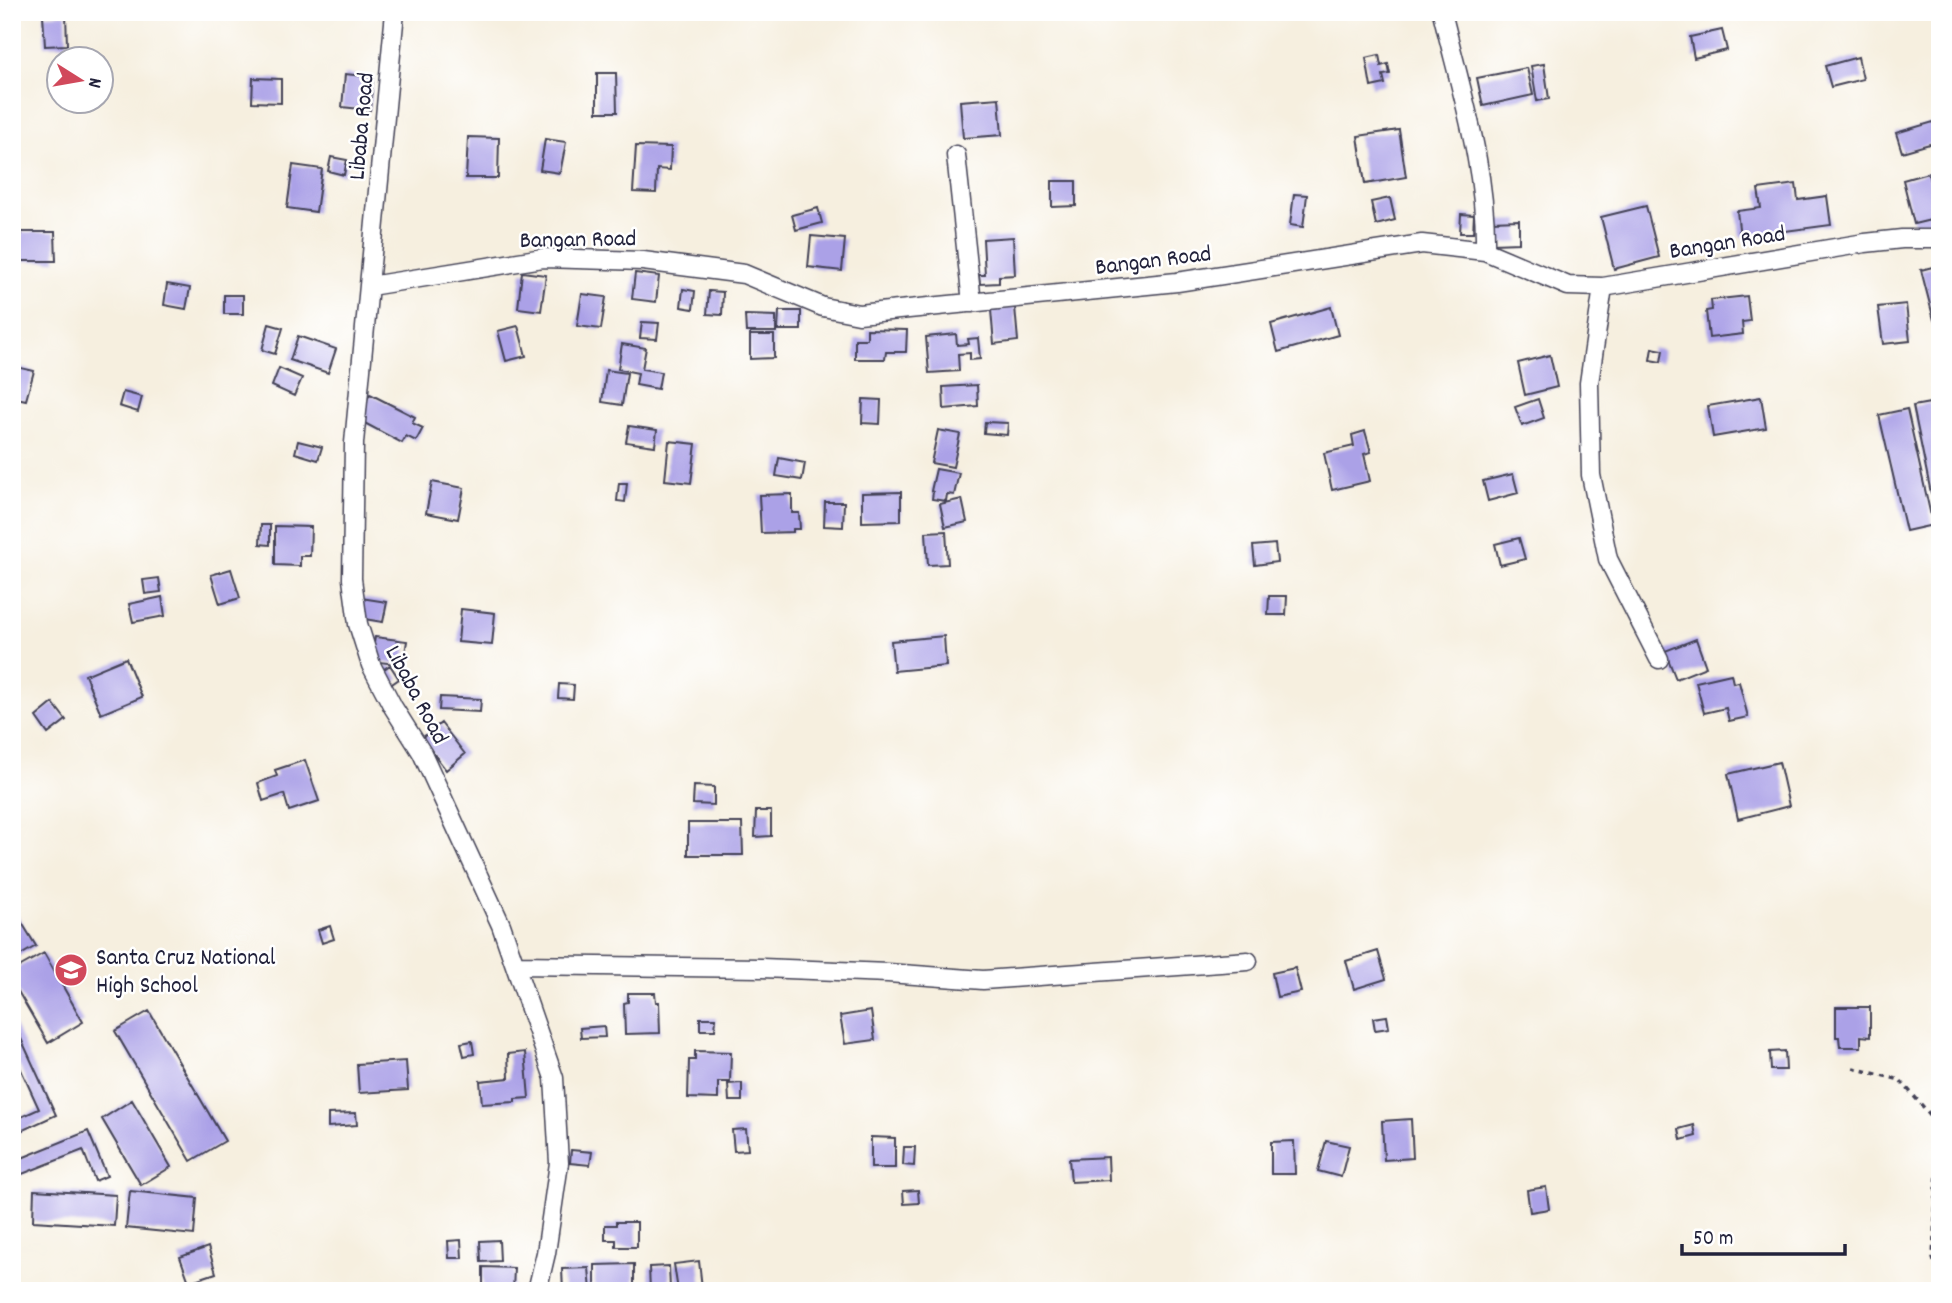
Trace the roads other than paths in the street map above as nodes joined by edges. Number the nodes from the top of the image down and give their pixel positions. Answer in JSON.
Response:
{"nodes":[{"id":1,"x":395,"y":12,"type":"edge"},
{"id":2,"x":1441,"y":12,"type":"edge"},
{"id":3,"x":956,"y":155,"type":"dead end"},
{"id":4,"x":1940,"y":239,"type":"edge"},
{"id":5,"x":1485,"y":251,"type":"junction"},
{"id":6,"x":370,"y":286,"type":"junction"},
{"id":7,"x":1603,"y":287,"type":"junction"},
{"id":8,"x":972,"y":303,"type":"junction"},
{"id":9,"x":1659,"y":659,"type":"dead end"},
{"id":10,"x":1248,"y":961,"type":"dead end"},
{"id":11,"x":516,"y":965,"type":"junction"},
{"id":12,"x":537,"y":1291,"type":"edge"}],
"edges":[{"from":1,"to":6,"type":"street","name":"Libaba Road"},
{"from":2,"to":5,"type":"street"},
{"from":3,"to":8,"type":"street"},
{"from":4,"to":7,"type":"street","name":"Bangan Road"},
{"from":5,"to":7,"type":"street","name":"Bangan Road"},
{"from":5,"to":8,"type":"street","name":"Bangan Road"},
{"from":6,"to":8,"type":"street","name":"Bangan Road"},
{"from":6,"to":11,"type":"street","name":"Libaba Road"},
{"from":7,"to":9,"type":"street"},
{"from":10,"to":11,"type":"street"},
{"from":11,"to":12,"type":"street","name":"Libaba Road"}]}
